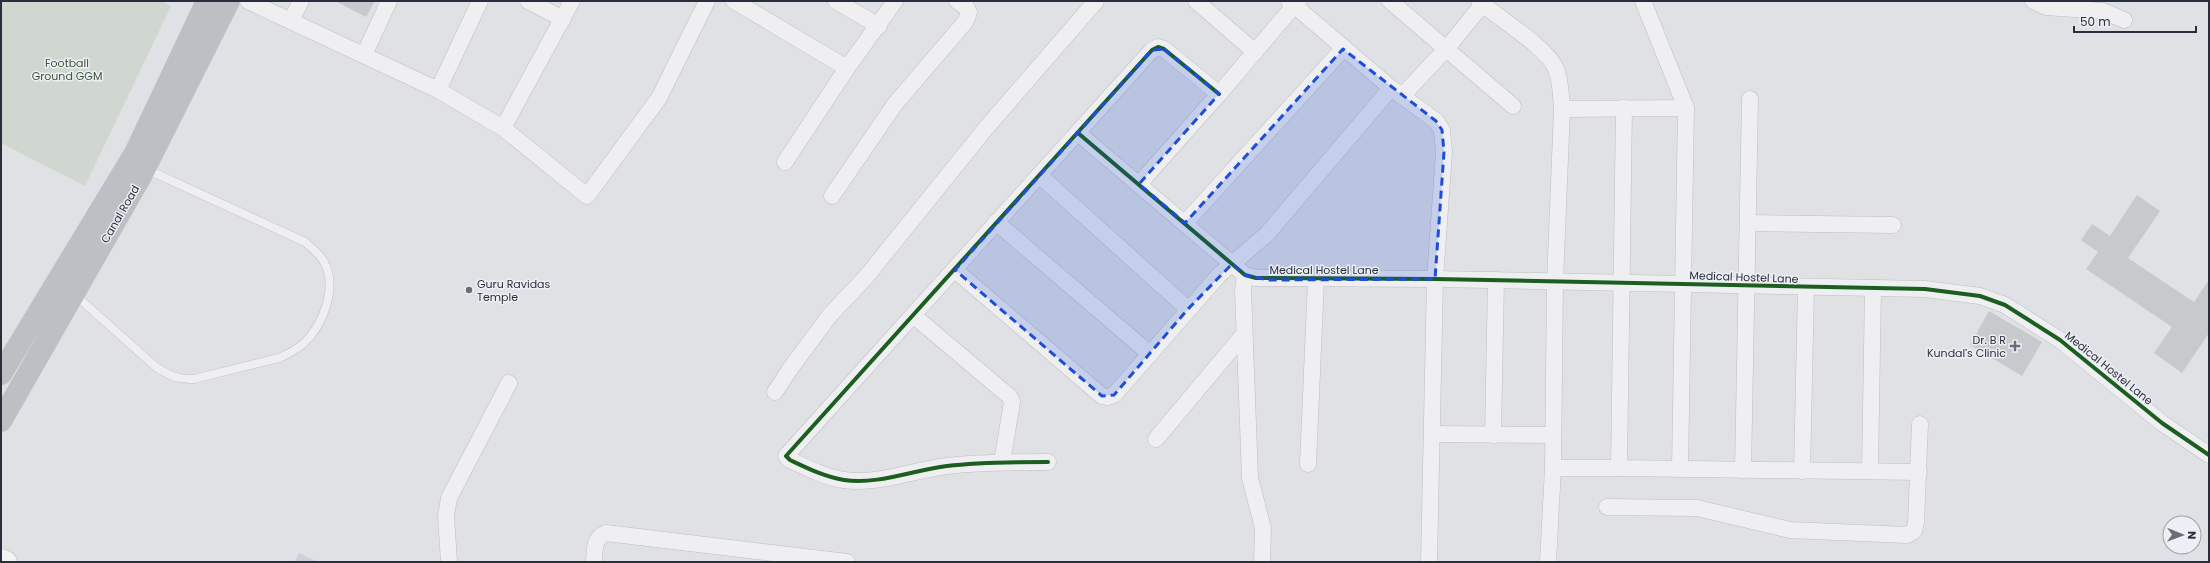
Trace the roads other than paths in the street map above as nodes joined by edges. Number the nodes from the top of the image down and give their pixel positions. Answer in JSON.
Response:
{"nodes":[{"id":1,"x":207,"y":1,"type":"edge"},
{"id":2,"x":229,"y":1,"type":"edge"},
{"id":3,"x":248,"y":1,"type":"edge"},
{"id":4,"x":301,"y":1,"type":"edge"},
{"id":5,"x":389,"y":1,"type":"edge"},
{"id":6,"x":480,"y":1,"type":"edge"},
{"id":7,"x":528,"y":1,"type":"edge"},
{"id":8,"x":572,"y":1,"type":"edge"},
{"id":9,"x":707,"y":1,"type":"edge"},
{"id":10,"x":734,"y":1,"type":"edge"},
{"id":11,"x":836,"y":1,"type":"edge"},
{"id":12,"x":895,"y":1,"type":"edge"},
{"id":13,"x":957,"y":1,"type":"edge"},
{"id":14,"x":1096,"y":1,"type":"edge"},
{"id":15,"x":1196,"y":1,"type":"edge"},
{"id":16,"x":1390,"y":1,"type":"edge"},
{"id":17,"x":1643,"y":1,"type":"edge"},
{"id":18,"x":2033,"y":1,"type":"edge"},
{"id":19,"x":1481,"y":2,"type":"edge"},
{"id":20,"x":1293,"y":3,"type":"edge"},
{"id":21,"x":563,"y":19,"type":"junction"},
{"id":22,"x":291,"y":20,"type":"junction"},
{"id":23,"x":2124,"y":20,"type":"dead end"},
{"id":24,"x":879,"y":26,"type":"junction"},
{"id":25,"x":1446,"y":48,"type":"junction"},
{"id":26,"x":1343,"y":49,"type":"junction"},
{"id":27,"x":1255,"y":52,"type":"junction"},
{"id":28,"x":364,"y":54,"type":"junction"},
{"id":29,"x":847,"y":68,"type":"junction"},
{"id":30,"x":438,"y":90,"type":"junction"},
{"id":31,"x":1396,"y":92,"type":"junction"},
{"id":32,"x":1219,"y":94,"type":"junction"},
{"id":33,"x":1750,"y":99,"type":"dead end"},
{"id":34,"x":1513,"y":106,"type":"dead end"},
{"id":35,"x":1624,"y":108,"type":"junction"},
{"id":36,"x":1686,"y":108,"type":"junction"},
{"id":37,"x":1562,"y":109,"type":"junction"},
{"id":38,"x":503,"y":128,"type":"junction"},
{"id":39,"x":1078,"y":132,"type":"junction"},
{"id":40,"x":784,"y":162,"type":"dead end"},
{"id":41,"x":145,"y":169,"type":"junction"},
{"id":42,"x":1039,"y":175,"type":"junction"},
{"id":43,"x":1139,"y":184,"type":"junction"},
{"id":44,"x":832,"y":196,"type":"dead end"},
{"id":45,"x":996,"y":222,"type":"junction"},
{"id":46,"x":1185,"y":223,"type":"junction"},
{"id":47,"x":1748,"y":224,"type":"junction"},
{"id":48,"x":1893,"y":225,"type":"dead end"},
{"id":49,"x":1232,"y":264,"type":"junction"},
{"id":50,"x":954,"y":270,"type":"junction"},
{"id":51,"x":1245,"y":275,"type":"junction"},
{"id":52,"x":1435,"y":279,"type":"junction"},
{"id":53,"x":1316,"y":280,"type":"junction"},
{"id":54,"x":1496,"y":280,"type":"junction"},
{"id":55,"x":1555,"y":282,"type":"junction"},
{"id":56,"x":1622,"y":283,"type":"junction"},
{"id":57,"x":1683,"y":284,"type":"junction"},
{"id":58,"x":1746,"y":286,"type":"junction"},
{"id":59,"x":1806,"y":288,"type":"junction"},
{"id":60,"x":1873,"y":288,"type":"junction"},
{"id":61,"x":74,"y":294,"type":"junction"},
{"id":62,"x":1188,"y":309,"type":"junction"},
{"id":63,"x":914,"y":316,"type":"junction"},
{"id":64,"x":1244,"y":334,"type":"junction"},
{"id":65,"x":1150,"y":354,"type":"junction"},
{"id":66,"x":1,"y":374,"type":"edge"},
{"id":67,"x":509,"y":383,"type":"dead end"},
{"id":68,"x":775,"y":392,"type":"dead end"},
{"id":69,"x":1,"y":422,"type":"edge"},
{"id":70,"x":1920,"y":424,"type":"dead end"},
{"id":71,"x":1432,"y":434,"type":"junction"},
{"id":72,"x":1493,"y":435,"type":"junction"},
{"id":73,"x":1553,"y":435,"type":"junction"},
{"id":74,"x":1156,"y":439,"type":"dead end"},
{"id":75,"x":2209,"y":455,"type":"edge"},
{"id":76,"x":1002,"y":462,"type":"junction"},
{"id":77,"x":1048,"y":462,"type":"dead end"},
{"id":78,"x":1308,"y":464,"type":"dead end"},
{"id":79,"x":1553,"y":468,"type":"junction"},
{"id":80,"x":1619,"y":468,"type":"junction"},
{"id":81,"x":1680,"y":469,"type":"junction"},
{"id":82,"x":1743,"y":470,"type":"junction"},
{"id":83,"x":1802,"y":471,"type":"junction"},
{"id":84,"x":1870,"y":472,"type":"junction"},
{"id":85,"x":1919,"y":472,"type":"junction"},
{"id":86,"x":1607,"y":507,"type":"dead end"},
{"id":87,"x":1,"y":560,"type":"edge"},
{"id":88,"x":6,"y":562,"type":"edge"},
{"id":89,"x":449,"y":562,"type":"edge"},
{"id":90,"x":594,"y":562,"type":"edge"},
{"id":91,"x":847,"y":562,"type":"edge"},
{"id":92,"x":1262,"y":562,"type":"edge"},
{"id":93,"x":1429,"y":562,"type":"edge"},
{"id":94,"x":1548,"y":562,"type":"edge"}],
"edges":[{"from":1,"to":66,"type":"main road","name":"Canal Road"},
{"from":2,"to":41,"type":"main road","name":"Canal Road"},
{"from":3,"to":22,"type":"street"},
{"from":4,"to":22,"type":"street"},
{"from":5,"to":28,"type":"street"},
{"from":6,"to":30,"type":"street"},
{"from":7,"to":21,"type":"street"},
{"from":8,"to":21,"type":"street"},
{"from":9,"to":38,"type":"street"},
{"from":10,"to":29,"type":"street"},
{"from":11,"to":24,"type":"street"},
{"from":12,"to":24,"type":"street"},
{"from":13,"to":44,"type":"street"},
{"from":14,"to":68,"type":"street"},
{"from":15,"to":27,"type":"street"},
{"from":16,"to":25,"type":"street"},
{"from":17,"to":36,"type":"street"},
{"from":18,"to":23,"type":"street"},
{"from":19,"to":25,"type":"street"},
{"from":19,"to":37,"type":"street"},
{"from":20,"to":26,"type":"street"},
{"from":20,"to":27,"type":"street"},
{"from":21,"to":38,"type":"street"},
{"from":22,"to":28,"type":"street"},
{"from":24,"to":29,"type":"street"},
{"from":25,"to":31,"type":"street"},
{"from":25,"to":34,"type":"street"},
{"from":26,"to":31,"type":"street"},
{"from":26,"to":46,"type":"street"},
{"from":27,"to":32,"type":"street"},
{"from":28,"to":30,"type":"street"},
{"from":29,"to":40,"type":"street"},
{"from":30,"to":38,"type":"street"},
{"from":31,"to":49,"type":"street"},
{"from":31,"to":52,"type":"street"},
{"from":32,"to":39,"type":"street"},
{"from":32,"to":43,"type":"street"},
{"from":33,"to":47,"type":"street"},
{"from":35,"to":36,"type":"street"},
{"from":35,"to":37,"type":"street"},
{"from":35,"to":56,"type":"street"},
{"from":36,"to":57,"type":"street"},
{"from":37,"to":55,"type":"street"},
{"from":39,"to":42,"type":"street"},
{"from":39,"to":43,"type":"street","name":"Medical Hostel Lane"},
{"from":41,"to":61,"type":"main road","name":"Canal Road"},
{"from":41,"to":61,"type":"lane"},
{"from":42,"to":45,"type":"street"},
{"from":42,"to":62,"type":"street"},
{"from":43,"to":46,"type":"street","name":"Medical Hostel Lane"},
{"from":45,"to":50,"type":"street"},
{"from":45,"to":65,"type":"street"},
{"from":46,"to":49,"type":"street","name":"Medical Hostel Lane"},
{"from":47,"to":48,"type":"street"},
{"from":47,"to":58,"type":"street"},
{"from":49,"to":51,"type":"street","name":"Medical Hostel Lane"},
{"from":49,"to":62,"type":"street"},
{"from":50,"to":63,"type":"street"},
{"from":50,"to":65,"type":"street"},
{"from":51,"to":53,"type":"street","name":"Medical Hostel Lane"},
{"from":51,"to":64,"type":"street"},
{"from":52,"to":53,"type":"street","name":"Medical Hostel Lane"},
{"from":52,"to":54,"type":"street","name":"Medical Hostel Lane"},
{"from":52,"to":71,"type":"street"},
{"from":53,"to":78,"type":"street"},
{"from":54,"to":55,"type":"street","name":"Medical Hostel Lane"},
{"from":54,"to":72,"type":"street"},
{"from":55,"to":56,"type":"street","name":"Medical Hostel Lane"},
{"from":55,"to":73,"type":"street"},
{"from":56,"to":57,"type":"street","name":"Medical Hostel Lane"},
{"from":56,"to":80,"type":"street"},
{"from":57,"to":58,"type":"street","name":"Medical Hostel Lane"},
{"from":57,"to":81,"type":"street"},
{"from":58,"to":59,"type":"street","name":"Medical Hostel Lane"},
{"from":58,"to":82,"type":"street"},
{"from":59,"to":60,"type":"street","name":"Medical Hostel Lane"},
{"from":59,"to":83,"type":"street"},
{"from":60,"to":75,"type":"street","name":"Medical Hostel Lane"},
{"from":60,"to":84,"type":"street"},
{"from":61,"to":69,"type":"main road","name":"Canal Road"},
{"from":62,"to":65,"type":"street"},
{"from":63,"to":76,"type":"street"},
{"from":63,"to":76,"type":"street"},
{"from":64,"to":74,"type":"street"},
{"from":64,"to":92,"type":"street"},
{"from":67,"to":89,"type":"street"},
{"from":70,"to":85,"type":"street"},
{"from":71,"to":72,"type":"street"},
{"from":71,"to":93,"type":"street"},
{"from":72,"to":73,"type":"street"},
{"from":73,"to":79,"type":"street"},
{"from":76,"to":77,"type":"street"},
{"from":79,"to":80,"type":"street"},
{"from":79,"to":94,"type":"street"},
{"from":80,"to":81,"type":"street"},
{"from":81,"to":82,"type":"street"},
{"from":82,"to":83,"type":"street"},
{"from":83,"to":84,"type":"street"},
{"from":84,"to":85,"type":"street"},
{"from":85,"to":86,"type":"street"},
{"from":87,"to":88,"type":"main road"},
{"from":90,"to":91,"type":"street"}]}
